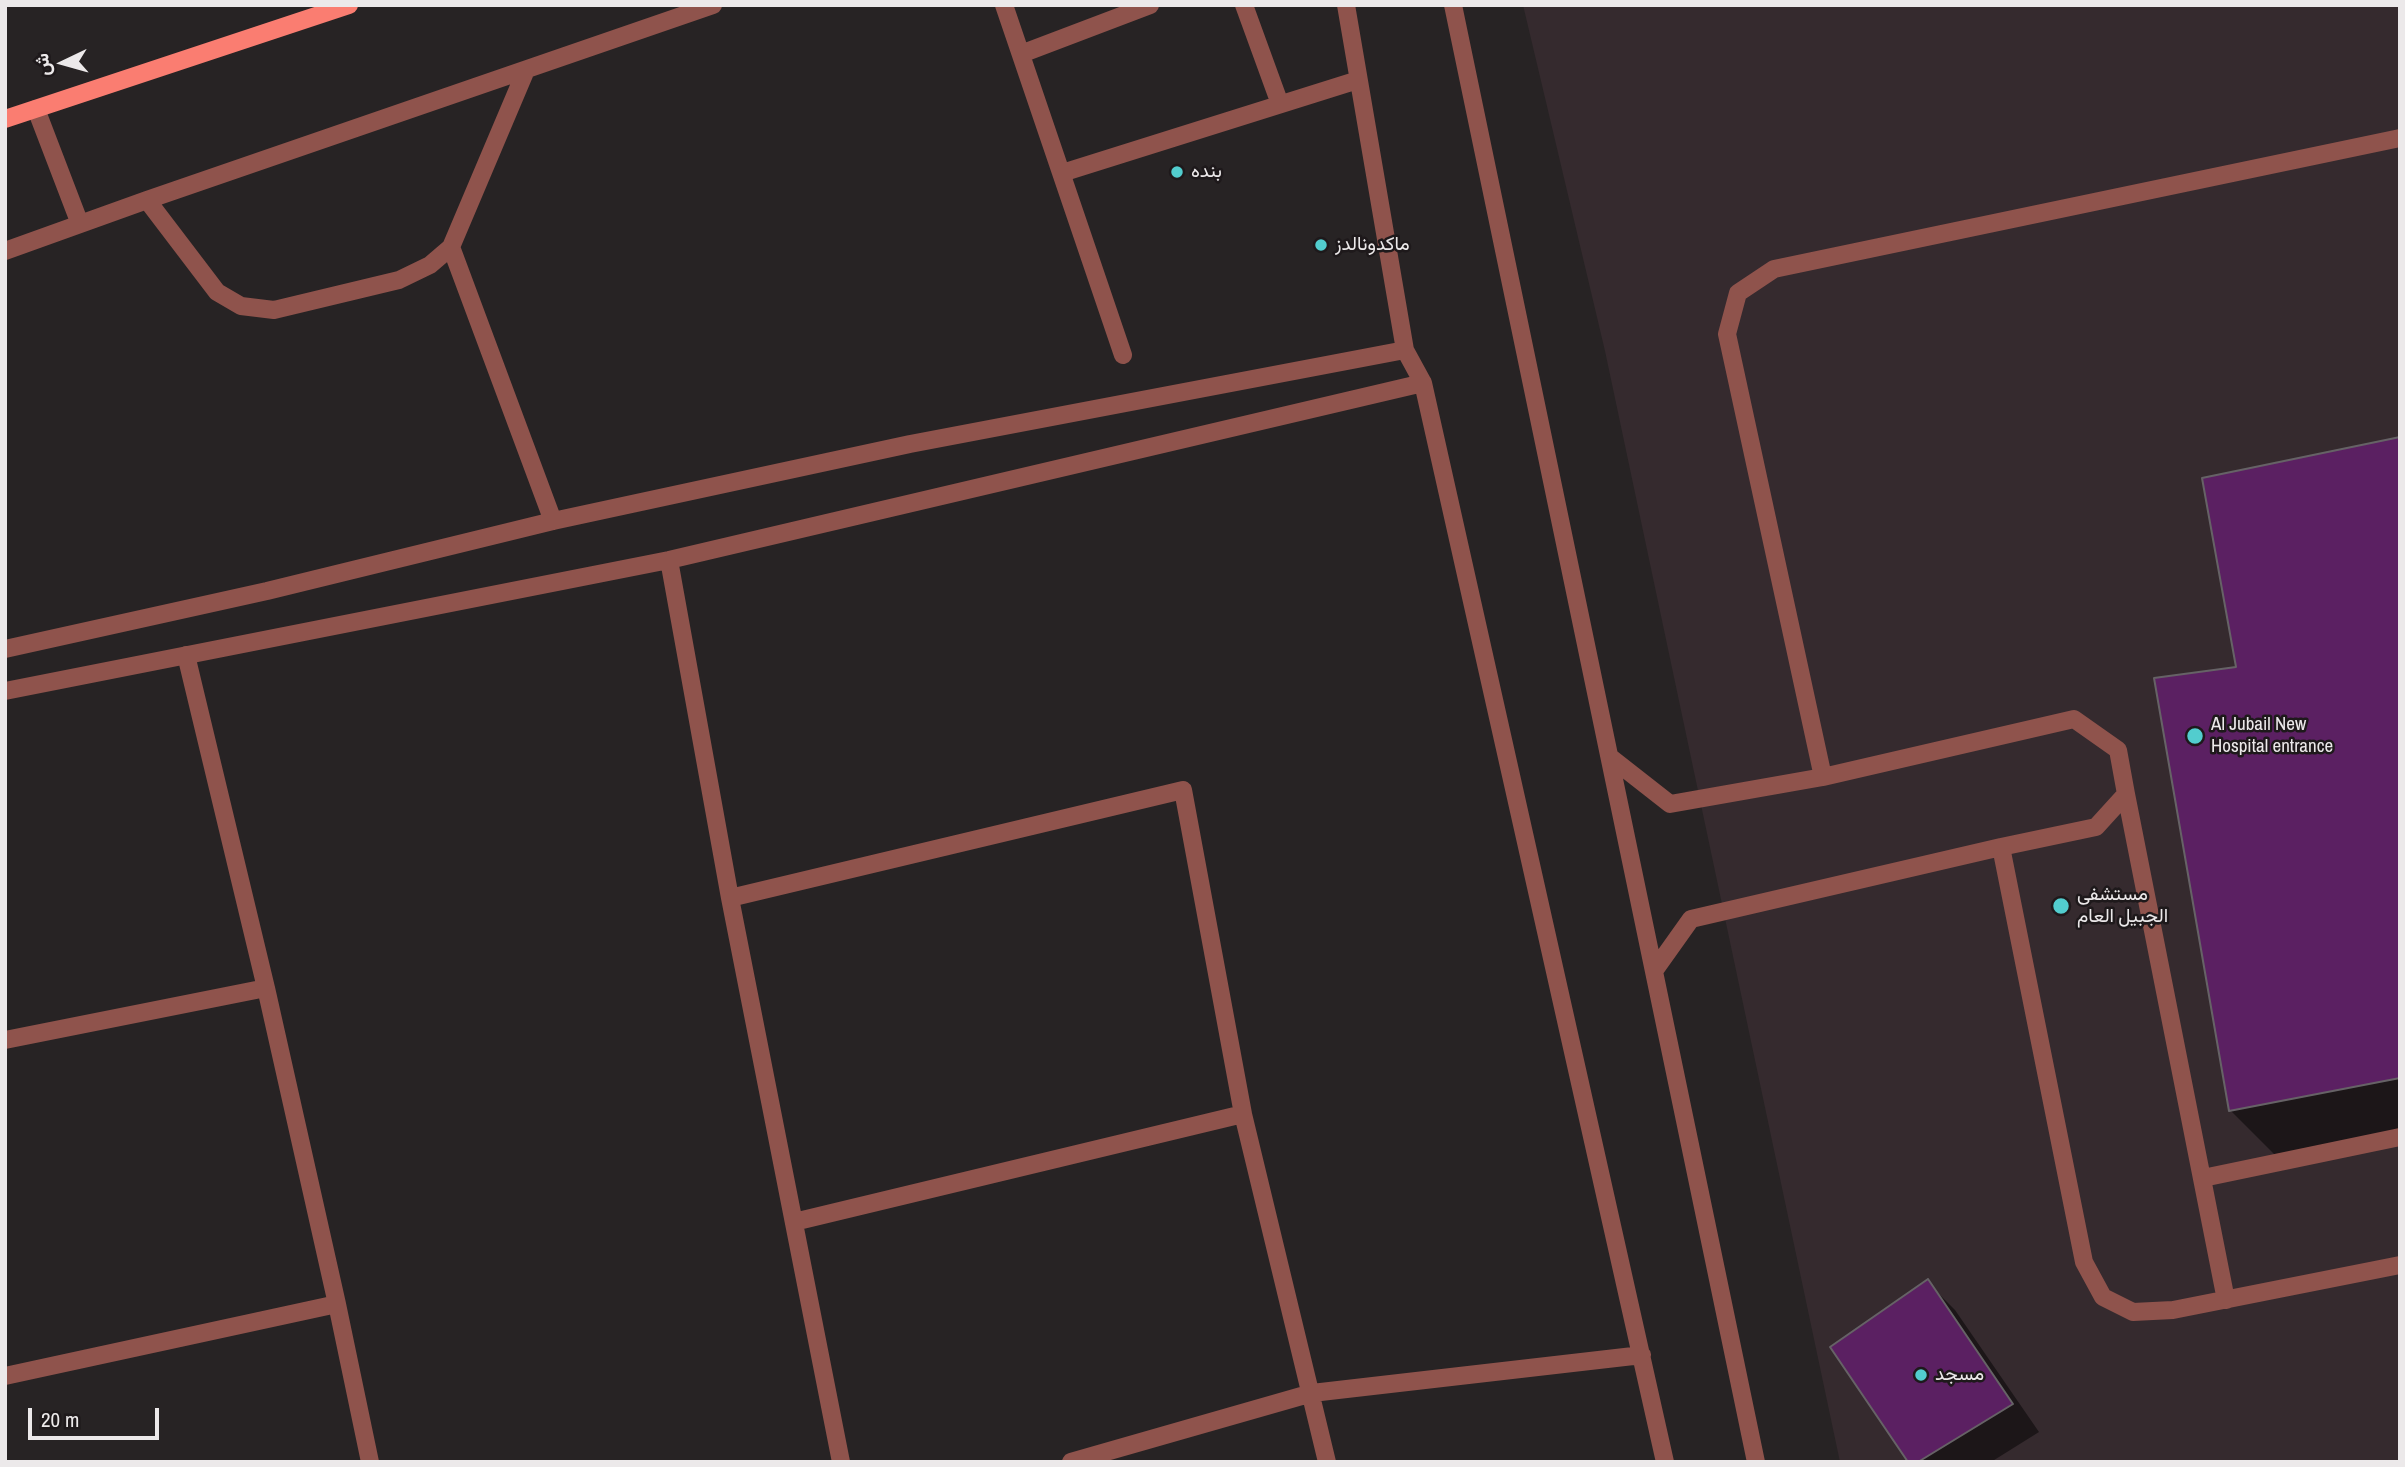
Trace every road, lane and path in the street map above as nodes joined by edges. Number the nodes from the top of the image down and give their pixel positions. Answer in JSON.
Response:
{"nodes":[{"id":1,"x":349,"y":5,"type":"edge"},
{"id":2,"x":713,"y":5,"type":"edge"},
{"id":3,"x":1004,"y":5,"type":"edge"},
{"id":4,"x":1150,"y":5,"type":"edge"},
{"id":5,"x":1244,"y":5,"type":"edge"},
{"id":6,"x":1346,"y":5,"type":"edge"},
{"id":7,"x":1453,"y":5,"type":"edge"},
{"id":8,"x":1021,"y":54,"type":"junction"},
{"id":9,"x":526,"y":70,"type":"junction"},
{"id":10,"x":1359,"y":80,"type":"junction"},
{"id":11,"x":1280,"y":104,"type":"junction"},
{"id":12,"x":36,"y":109,"type":"junction"},
{"id":13,"x":5,"y":119,"type":"edge"},
{"id":14,"x":2400,"y":138,"type":"edge"},
{"id":15,"x":1062,"y":173,"type":"junction"},
{"id":16,"x":147,"y":200,"type":"junction"},
{"id":17,"x":80,"y":224,"type":"junction"},
{"id":18,"x":451,"y":247,"type":"junction"},
{"id":19,"x":5,"y":251,"type":"edge"},
{"id":20,"x":1405,"y":350,"type":"junction"},
{"id":21,"x":1124,"y":355,"type":"dead end"},
{"id":22,"x":1423,"y":383,"type":"junction"},
{"id":23,"x":553,"y":521,"type":"junction"},
{"id":24,"x":669,"y":560,"type":"junction"},
{"id":25,"x":5,"y":649,"type":"edge"},
{"id":26,"x":186,"y":654,"type":"junction"},
{"id":27,"x":5,"y":691,"type":"edge"},
{"id":28,"x":1610,"y":757,"type":"junction"},
{"id":29,"x":1823,"y":777,"type":"junction"},
{"id":30,"x":2126,"y":794,"type":"junction"},
{"id":31,"x":2001,"y":847,"type":"junction"},
{"id":32,"x":730,"y":898,"type":"junction"},
{"id":33,"x":1654,"y":971,"type":"junction"},
{"id":34,"x":266,"y":988,"type":"junction"},
{"id":35,"x":5,"y":1040,"type":"edge"},
{"id":36,"x":1243,"y":1114,"type":"junction"},
{"id":37,"x":2400,"y":1138,"type":"edge"},
{"id":38,"x":2203,"y":1178,"type":"junction"},
{"id":39,"x":794,"y":1222,"type":"junction"},
{"id":40,"x":2400,"y":1265,"type":"edge"},
{"id":41,"x":2226,"y":1300,"type":"junction"},
{"id":42,"x":337,"y":1304,"type":"junction"},
{"id":43,"x":1642,"y":1355,"type":"junction"},
{"id":44,"x":5,"y":1376,"type":"edge"},
{"id":45,"x":1312,"y":1393,"type":"junction"},
{"id":46,"x":370,"y":1462,"type":"edge"},
{"id":47,"x":841,"y":1462,"type":"edge"},
{"id":48,"x":1071,"y":1462,"type":"edge"},
{"id":49,"x":1327,"y":1462,"type":"edge"},
{"id":50,"x":1665,"y":1462,"type":"edge"},
{"id":51,"x":1756,"y":1462,"type":"edge"}],
"edges":[{"from":1,"to":12,"type":"main road"},
{"from":2,"to":9,"type":"street"},
{"from":3,"to":8,"type":"street"},
{"from":4,"to":8,"type":"street"},
{"from":5,"to":11,"type":"street"},
{"from":6,"to":10,"type":"street"},
{"from":7,"to":28,"type":"street"},
{"from":8,"to":15,"type":"street"},
{"from":9,"to":16,"type":"street"},
{"from":9,"to":18,"type":"street"},
{"from":10,"to":11,"type":"street"},
{"from":10,"to":20,"type":"street"},
{"from":11,"to":15,"type":"street"},
{"from":12,"to":13,"type":"main road"},
{"from":12,"to":17,"type":"street"},
{"from":14,"to":29,"type":"street"},
{"from":15,"to":21,"type":"street"},
{"from":16,"to":17,"type":"street"},
{"from":16,"to":18,"type":"street"},
{"from":17,"to":19,"type":"street"},
{"from":18,"to":23,"type":"street"},
{"from":20,"to":22,"type":"street"},
{"from":20,"to":23,"type":"street"},
{"from":22,"to":24,"type":"street"},
{"from":22,"to":43,"type":"street"},
{"from":23,"to":25,"type":"street"},
{"from":24,"to":26,"type":"street"},
{"from":24,"to":32,"type":"street"},
{"from":26,"to":27,"type":"street"},
{"from":26,"to":34,"type":"street"},
{"from":28,"to":29,"type":"street"},
{"from":28,"to":33,"type":"street"},
{"from":29,"to":30,"type":"street"},
{"from":30,"to":31,"type":"street"},
{"from":30,"to":38,"type":"street"},
{"from":31,"to":33,"type":"street"},
{"from":31,"to":41,"type":"street"},
{"from":32,"to":36,"type":"street"},
{"from":32,"to":39,"type":"street"},
{"from":33,"to":51,"type":"street"},
{"from":34,"to":35,"type":"street"},
{"from":34,"to":42,"type":"street"},
{"from":36,"to":39,"type":"street"},
{"from":36,"to":45,"type":"street"},
{"from":37,"to":38,"type":"street"},
{"from":38,"to":41,"type":"street"},
{"from":39,"to":47,"type":"street"},
{"from":40,"to":41,"type":"street"},
{"from":42,"to":44,"type":"street"},
{"from":42,"to":46,"type":"street"},
{"from":43,"to":45,"type":"street"},
{"from":43,"to":50,"type":"street"},
{"from":45,"to":48,"type":"street"},
{"from":45,"to":49,"type":"street"}]}
